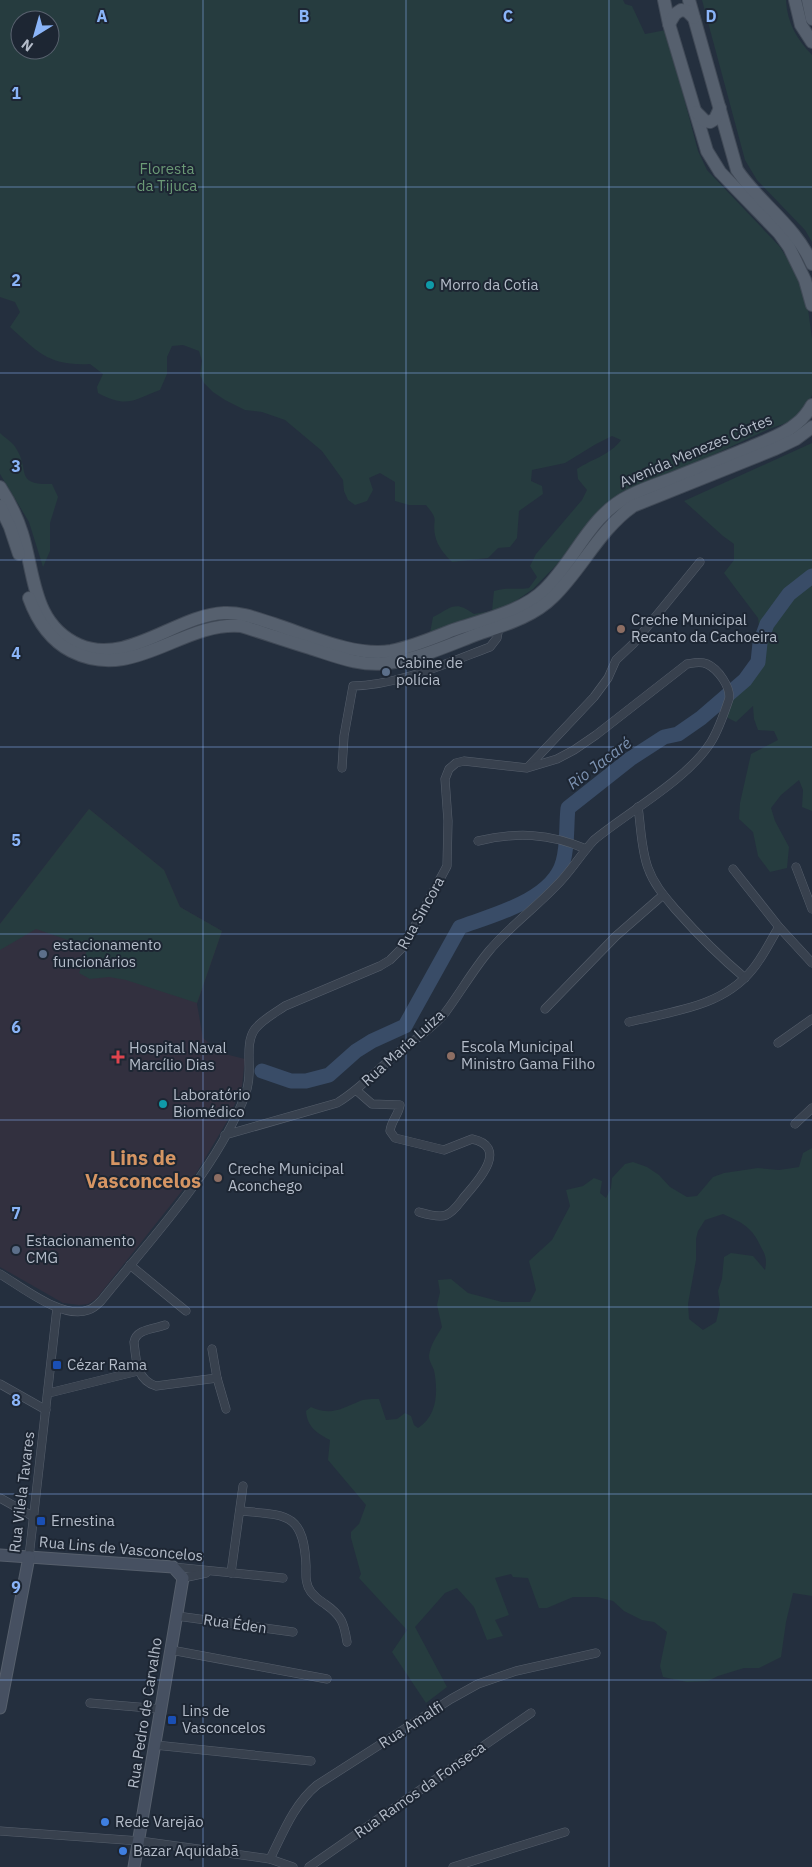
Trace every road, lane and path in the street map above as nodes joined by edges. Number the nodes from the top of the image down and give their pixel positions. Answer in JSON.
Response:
{"nodes":[{"id":1,"x":664,"y":0,"type":"edge"},
{"id":2,"x":689,"y":0,"type":"edge"},
{"id":3,"x":796,"y":0,"type":"edge"},
{"id":4,"x":808,"y":0,"type":"edge"},
{"id":5,"x":694,"y":18,"type":"junction"},
{"id":6,"x":812,"y":19,"type":"edge"},
{"id":7,"x":670,"y":24,"type":"junction"},
{"id":8,"x":812,"y":42,"type":"edge"},
{"id":9,"x":720,"y":108,"type":"junction"},
{"id":10,"x":696,"y":112,"type":"junction"},
{"id":11,"x":812,"y":264,"type":"edge"},
{"id":12,"x":812,"y":305,"type":"edge"},
{"id":13,"x":812,"y":405,"type":"edge"},
{"id":14,"x":812,"y":427,"type":"edge"},
{"id":15,"x":0,"y":487,"type":"edge"},
{"id":16,"x":0,"y":506,"type":"edge"},
{"id":17,"x":700,"y":562,"type":"dead end"},
{"id":18,"x":499,"y":626,"type":"junction"},
{"id":19,"x":730,"y":694,"type":"joint"},
{"id":20,"x":342,"y":768,"type":"dead end"},
{"id":21,"x":527,"y":768,"type":"junction"},
{"id":22,"x":638,"y":807,"type":"junction"},
{"id":23,"x":478,"y":841,"type":"dead end"},
{"id":24,"x":586,"y":849,"type":"junction"},
{"id":25,"x":796,"y":867,"type":"dead end"},
{"id":26,"x":733,"y":869,"type":"dead end"},
{"id":27,"x":663,"y":895,"type":"junction"},
{"id":28,"x":812,"y":909,"type":"edge"},
{"id":29,"x":779,"y":926,"type":"junction"},
{"id":30,"x":812,"y":963,"type":"edge"},
{"id":31,"x":745,"y":978,"type":"junction"},
{"id":32,"x":545,"y":1009,"type":"dead end"},
{"id":33,"x":812,"y":1019,"type":"edge"},
{"id":34,"x":629,"y":1022,"type":"dead end"},
{"id":35,"x":778,"y":1044,"type":"dead end"},
{"id":36,"x":356,"y":1090,"type":"junction"},
{"id":37,"x":812,"y":1108,"type":"edge"},
{"id":38,"x":795,"y":1124,"type":"dead end"},
{"id":39,"x":225,"y":1135,"type":"junction"},
{"id":40,"x":419,"y":1212,"type":"dead end"},
{"id":41,"x":130,"y":1265,"type":"junction"},
{"id":42,"x":0,"y":1274,"type":"edge"},
{"id":43,"x":57,"y":1308,"type":"junction"},
{"id":44,"x":186,"y":1311,"type":"dead end"},
{"id":45,"x":165,"y":1326,"type":"dead end"},
{"id":46,"x":212,"y":1349,"type":"dead end"},
{"id":47,"x":138,"y":1371,"type":"junction"},
{"id":48,"x":217,"y":1378,"type":"junction"},
{"id":49,"x":0,"y":1384,"type":"edge"},
{"id":50,"x":48,"y":1393,"type":"junction"},
{"id":51,"x":226,"y":1409,"type":"dead end"},
{"id":52,"x":46,"y":1410,"type":"junction"},
{"id":53,"x":243,"y":1486,"type":"dead end"},
{"id":54,"x":0,"y":1498,"type":"edge"},
{"id":55,"x":240,"y":1511,"type":"junction"},
{"id":56,"x":34,"y":1517,"type":"junction"},
{"id":57,"x":0,"y":1555,"type":"edge"},
{"id":58,"x":29,"y":1557,"type":"junction"},
{"id":59,"x":173,"y":1567,"type":"junction"},
{"id":60,"x":211,"y":1572,"type":"junction"},
{"id":61,"x":231,"y":1573,"type":"junction"},
{"id":62,"x":182,"y":1578,"type":"junction"},
{"id":63,"x":283,"y":1578,"type":"dead end"},
{"id":64,"x":177,"y":1616,"type":"junction"},
{"id":65,"x":293,"y":1632,"type":"dead end"},
{"id":66,"x":347,"y":1642,"type":"dead end"},
{"id":67,"x":170,"y":1650,"type":"junction"},
{"id":68,"x":596,"y":1653,"type":"dead end"},
{"id":69,"x":327,"y":1679,"type":"dead end"},
{"id":70,"x":90,"y":1703,"type":"dead end"},
{"id":71,"x":0,"y":1708,"type":"edge"},
{"id":72,"x":161,"y":1709,"type":"junction"},
{"id":73,"x":532,"y":1712,"type":"dead end"},
{"id":74,"x":156,"y":1745,"type":"junction"},
{"id":75,"x":311,"y":1761,"type":"dead end"},
{"id":76,"x":0,"y":1831,"type":"edge"},
{"id":77,"x":565,"y":1832,"type":"dead end"},
{"id":78,"x":140,"y":1841,"type":"junction"},
{"id":79,"x":270,"y":1859,"type":"junction"},
{"id":80,"x":134,"y":1867,"type":"edge"},
{"id":81,"x":293,"y":1867,"type":"edge"},
{"id":82,"x":309,"y":1867,"type":"edge"},
{"id":83,"x":453,"y":1867,"type":"edge"}],
"edges":[{"from":1,"to":7,"type":"main road"},
{"from":2,"to":5,"type":"main road"},
{"from":3,"to":8,"type":"main road"},
{"from":4,"to":6,"type":"main road"},
{"from":5,"to":7,"type":"main road"},
{"from":5,"to":9,"type":"main road"},
{"from":7,"to":10,"type":"main road"},
{"from":9,"to":10,"type":"main road"},
{"from":9,"to":11,"type":"main road"},
{"from":10,"to":12,"type":"main road"},
{"from":13,"to":15,"type":"main road","name":"Avenida Menezes Côrtes"},
{"from":14,"to":18,"type":"main road","name":"Avenida Menezes Côrtes"},
{"from":16,"to":18,"type":"main road","name":"Avenida Menezes Côrtes"},
{"from":17,"to":21,"type":"street"},
{"from":18,"to":20,"type":"street"},
{"from":19,"to":21,"type":"street","name":"Rua Sincora"},
{"from":19,"to":22,"type":"street","name":"Rua Maria Luiza"},
{"from":21,"to":39,"type":"street","name":"Rua Sincora"},
{"from":22,"to":24,"type":"street","name":"Rua Maria Luiza"},
{"from":22,"to":27,"type":"street"},
{"from":23,"to":24,"type":"street"},
{"from":24,"to":36,"type":"street","name":"Rua Maria Luiza"},
{"from":25,"to":28,"type":"street"},
{"from":26,"to":29,"type":"street"},
{"from":27,"to":31,"type":"street"},
{"from":27,"to":32,"type":"street"},
{"from":29,"to":30,"type":"street"},
{"from":29,"to":31,"type":"street"},
{"from":31,"to":34,"type":"street"},
{"from":33,"to":35,"type":"street"},
{"from":36,"to":39,"type":"street","name":"Rua Maria Luiza"},
{"from":36,"to":40,"type":"street"},
{"from":37,"to":38,"type":"street"},
{"from":39,"to":41,"type":"street"},
{"from":41,"to":43,"type":"street"},
{"from":41,"to":44,"type":"street"},
{"from":42,"to":43,"type":"street"},
{"from":43,"to":50,"type":"street","name":"Rua Vilela Tavares"},
{"from":45,"to":47,"type":"street"},
{"from":46,"to":48,"type":"street"},
{"from":47,"to":48,"type":"street"},
{"from":47,"to":50,"type":"street"},
{"from":48,"to":51,"type":"street"},
{"from":49,"to":52,"type":"street"},
{"from":50,"to":52,"type":"street","name":"Rua Vilela Tavares"},
{"from":52,"to":56,"type":"street","name":"Rua Vilela Tavares"},
{"from":53,"to":55,"type":"street"},
{"from":54,"to":56,"type":"street"},
{"from":55,"to":61,"type":"street"},
{"from":55,"to":66,"type":"street"},
{"from":56,"to":58,"type":"street","name":"Rua Vilela Tavares"},
{"from":57,"to":58,"type":"street","name":"Rua Lins de Vasconcelos"},
{"from":58,"to":59,"type":"street","name":"Rua Lins de Vasconcelos"},
{"from":58,"to":71,"type":"street","name":"Rua Vilela Tavares"},
{"from":59,"to":60,"type":"street","name":"Rua Lins de Vasconcelos"},
{"from":59,"to":62,"type":"street"},
{"from":60,"to":61,"type":"street","name":"Rua Lins de Vasconcelos"},
{"from":60,"to":62,"type":"street","name":"Rua Lins de Vasconcelos"},
{"from":61,"to":63,"type":"street","name":"Rua Lins de Vasconcelos"},
{"from":62,"to":64,"type":"street","name":"Rua Pedro de Carvalho"},
{"from":64,"to":65,"type":"street","name":"Rua Éden"},
{"from":64,"to":67,"type":"street","name":"Rua Pedro de Carvalho"},
{"from":67,"to":69,"type":"street"},
{"from":67,"to":72,"type":"street","name":"Rua Pedro de Carvalho"},
{"from":68,"to":79,"type":"street","name":"Rua Amalfi"},
{"from":70,"to":72,"type":"street"},
{"from":72,"to":74,"type":"street","name":"Rua Pedro de Carvalho"},
{"from":73,"to":82,"type":"street","name":"Rua Ramos da Fonseca"},
{"from":74,"to":75,"type":"street"},
{"from":74,"to":78,"type":"street","name":"Rua Pedro de Carvalho"},
{"from":76,"to":78,"type":"street"},
{"from":77,"to":83,"type":"street"},
{"from":78,"to":79,"type":"street"},
{"from":78,"to":80,"type":"street","name":"Rua Pedro de Carvalho"},
{"from":79,"to":81,"type":"street"}]}
